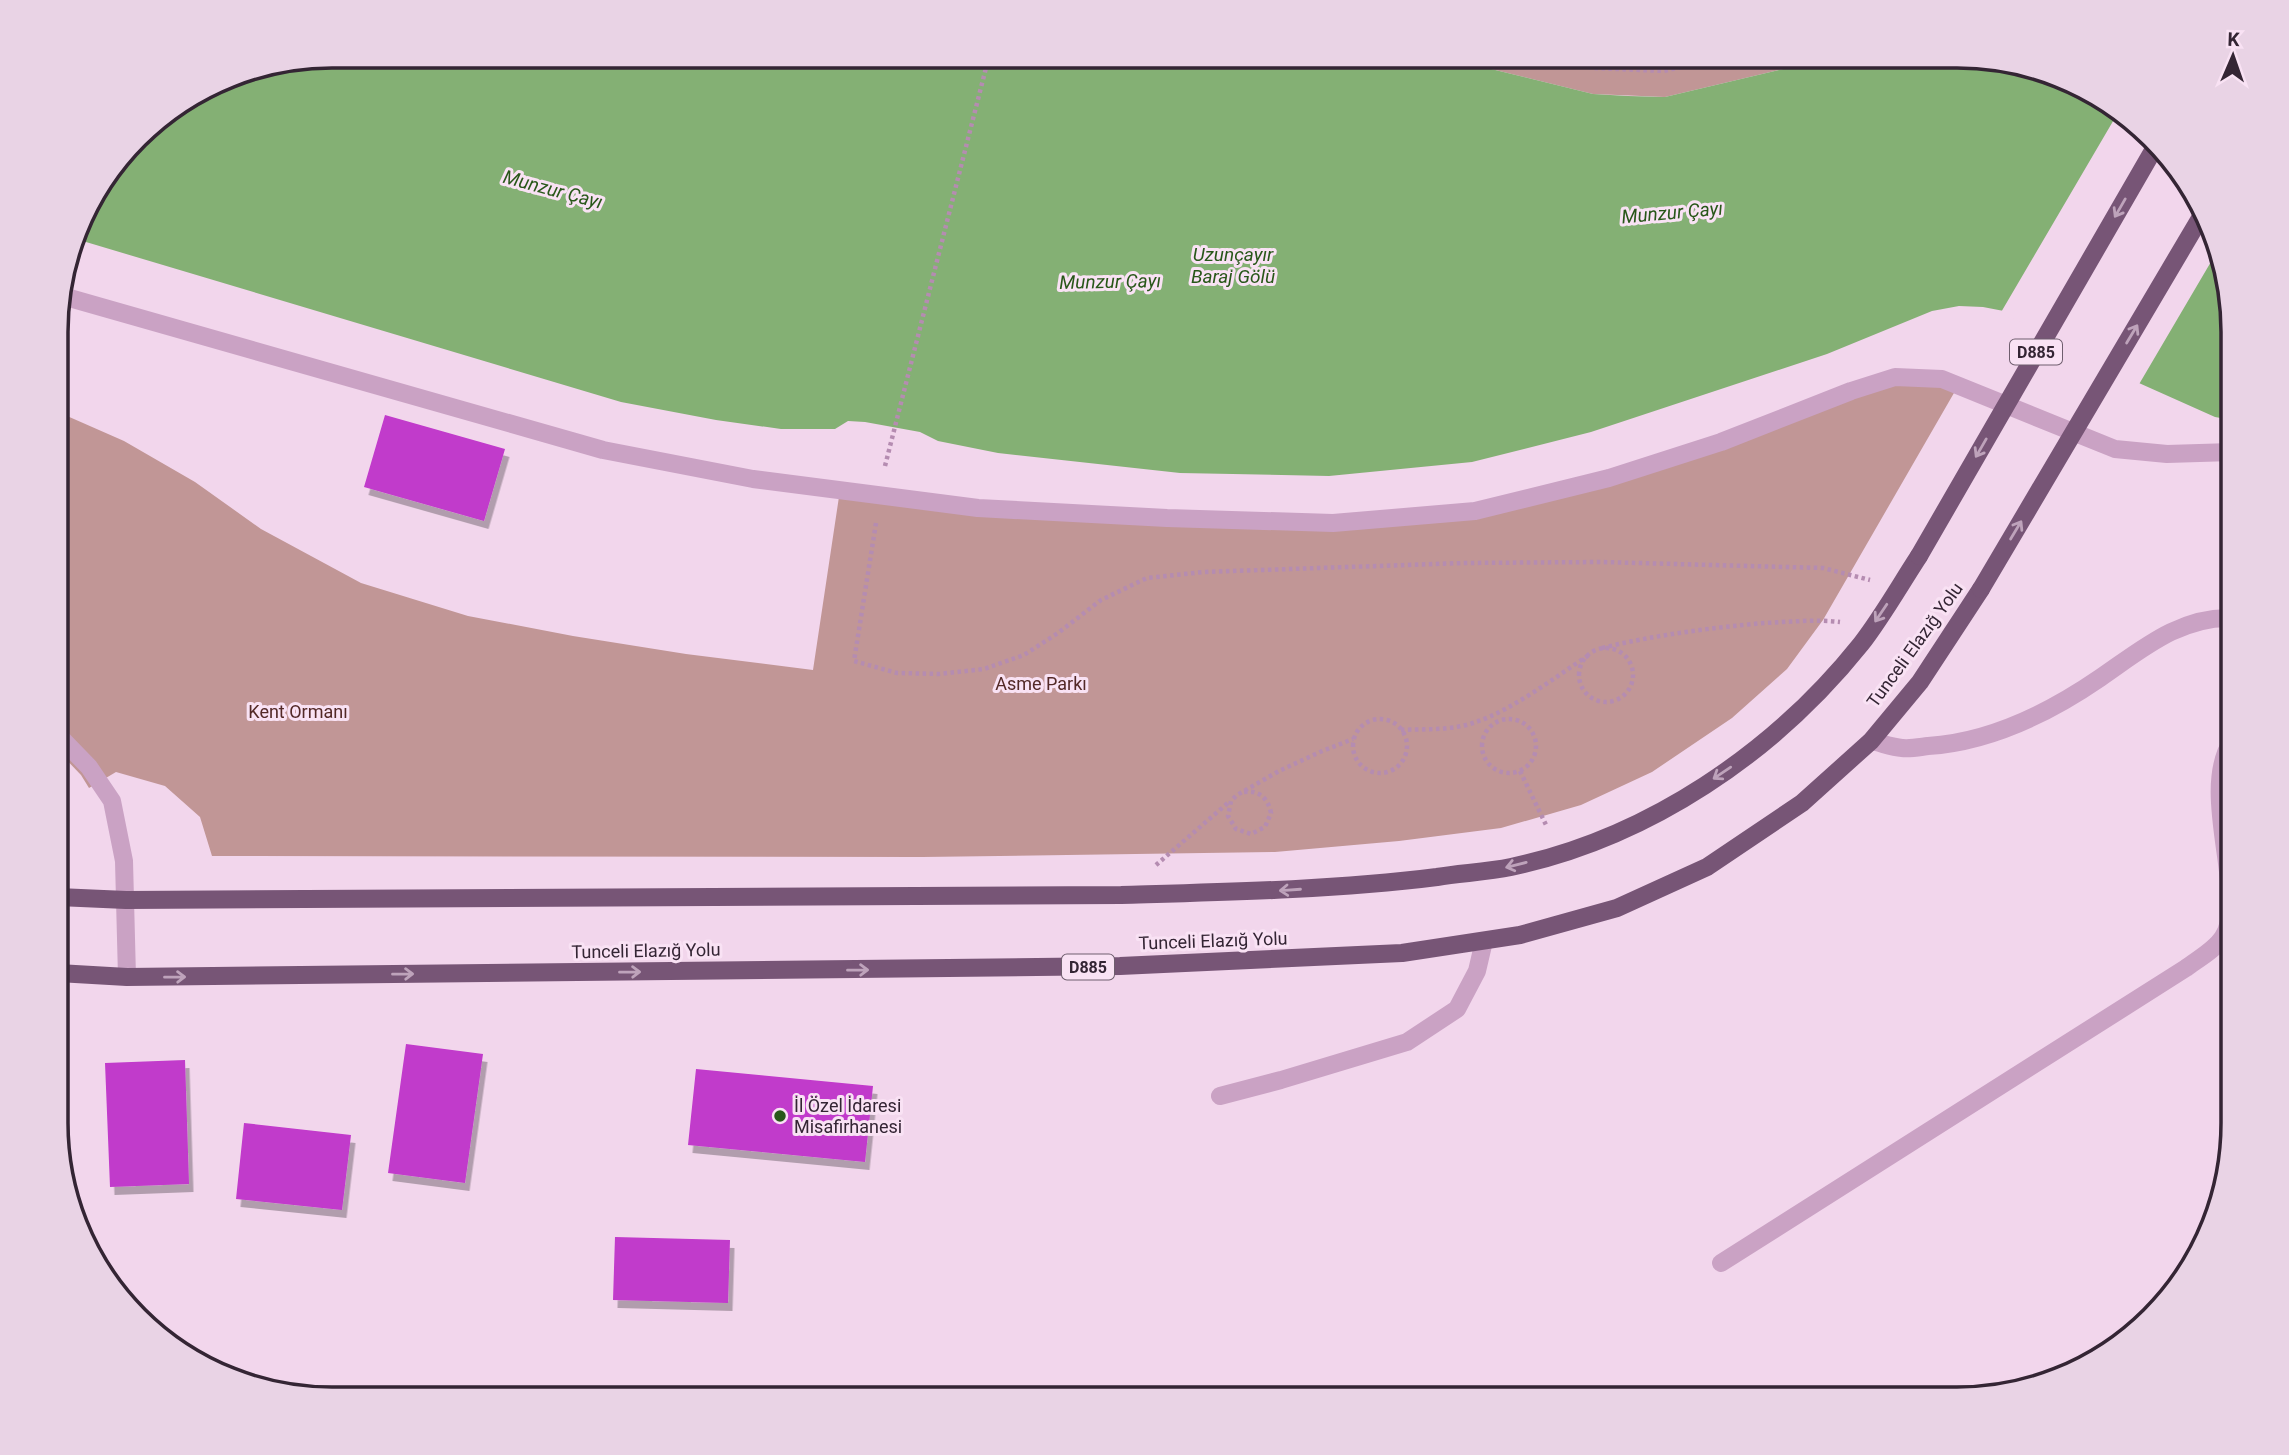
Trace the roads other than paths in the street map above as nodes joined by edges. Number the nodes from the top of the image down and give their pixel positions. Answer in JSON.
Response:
{"nodes":[{"id":1,"x":2151,"y":154,"type":"edge"},
{"id":2,"x":2197,"y":223,"type":"edge"},
{"id":3,"x":71,"y":298,"type":"edge"},
{"id":4,"x":2221,"y":452,"type":"edge"},
{"id":5,"x":2221,"y":618,"type":"edge"},
{"id":6,"x":1871,"y":741,"type":"junction"},
{"id":7,"x":68,"y":745,"type":"edge"},
{"id":8,"x":2221,"y":772,"type":"edge"},
{"id":9,"x":2221,"y":804,"type":"edge"},
{"id":10,"x":68,"y":897,"type":"edge"},
{"id":11,"x":127,"y":900,"type":"junction"},
{"id":12,"x":2221,"y":939,"type":"edge"},
{"id":13,"x":1484,"y":941,"type":"junction"},
{"id":14,"x":68,"y":974,"type":"edge"},
{"id":15,"x":127,"y":977,"type":"junction"},
{"id":16,"x":1220,"y":1096,"type":"dead end"},
{"id":17,"x":1721,"y":1263,"type":"dead end"}],
"edges":[{"from":1,"to":11,"type":"main road","number":"D885","one_way":true,"bridge":true},
{"from":6,"to":2,"type":"main road","name":"Tunceli Elazığ Yolu","number":"D885","one_way":true,"bridge":true},
{"from":3,"to":4,"type":"lane"},
{"from":5,"to":6,"type":"lane"},
{"from":6,"to":13,"type":"main road","name":"Tunceli Elazığ Yolu","number":"D885"},
{"from":7,"to":11,"type":"lane"},
{"from":8,"to":9,"type":"lane"},
{"from":10,"to":11,"type":"main road","number":"D885"},
{"from":11,"to":15,"type":"lane"},
{"from":12,"to":17,"type":"lane"},
{"from":15,"to":13,"type":"main road","name":"Tunceli Elazığ Yolu","number":"D885","one_way":true},
{"from":13,"to":16,"type":"lane"},
{"from":14,"to":15,"type":"main road","name":"Tunceli Elazığ Yolu","number":"D885"}]}
